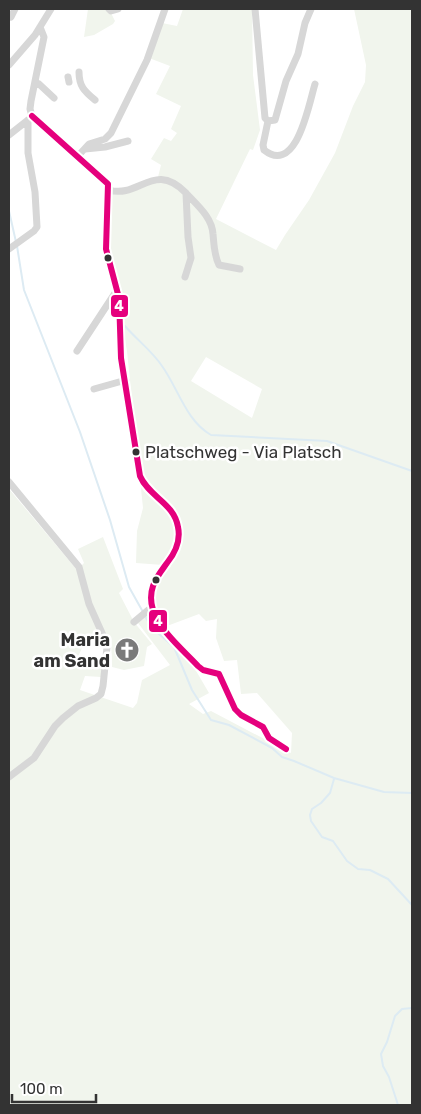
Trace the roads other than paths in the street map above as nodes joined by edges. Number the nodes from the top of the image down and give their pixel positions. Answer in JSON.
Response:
{"nodes":[{"id":1,"x":14,"y":9,"type":"edge"},
{"id":2,"x":51,"y":9,"type":"edge"},
{"id":3,"x":109,"y":9,"type":"edge"},
{"id":4,"x":118,"y":9,"type":"edge"},
{"id":5,"x":165,"y":9,"type":"edge"},
{"id":6,"x":255,"y":9,"type":"edge"},
{"id":7,"x":311,"y":9,"type":"edge"},
{"id":8,"x":11,"y":17,"type":"dead end"},
{"id":9,"x":40,"y":28,"type":"junction"},
{"id":10,"x":9,"y":65,"type":"edge"},
{"id":11,"x":79,"y":72,"type":"dead end"},
{"id":12,"x":39,"y":84,"type":"dead end"},
{"id":13,"x":315,"y":84,"type":"dead end"},
{"id":14,"x":54,"y":98,"type":"dead end"},
{"id":15,"x":95,"y":100,"type":"dead end"},
{"id":16,"x":30,"y":118,"type":"junction"},
{"id":17,"x":268,"y":121,"type":"junction"},
{"id":18,"x":9,"y":135,"type":"edge"},
{"id":19,"x":128,"y":141,"type":"dead end"},
{"id":20,"x":85,"y":149,"type":"junction"},
{"id":21,"x":76,"y":157,"type":"junction"},
{"id":22,"x":109,"y":190,"type":"junction"},
{"id":23,"x":186,"y":193,"type":"junction"},
{"id":24,"x":11,"y":248,"type":"edge"},
{"id":25,"x":240,"y":269,"type":"dead end"},
{"id":26,"x":185,"y":276,"type":"dead end"},
{"id":27,"x":117,"y":290,"type":"junction"},
{"id":28,"x":77,"y":352,"type":"dead end"},
{"id":29,"x":126,"y":380,"type":"junction"},
{"id":30,"x":94,"y":388,"type":"dead end"},
{"id":31,"x":9,"y":482,"type":"edge"},
{"id":32,"x":150,"y":609,"type":"junction"},
{"id":33,"x":136,"y":621,"type":"dead end"},
{"id":34,"x":286,"y":749,"type":"dead end"},
{"id":35,"x":9,"y":778,"type":"edge"}],
"edges":[{"from":1,"to":8,"type":"street"},
{"from":2,"to":9,"type":"street"},
{"from":3,"to":4,"type":"street"},
{"from":5,"to":20,"type":"street"},
{"from":6,"to":17,"type":"street"},
{"from":7,"to":17,"type":"street"},
{"from":9,"to":10,"type":"street"},
{"from":9,"to":16,"type":"street"},
{"from":11,"to":15,"type":"street"},
{"from":12,"to":14,"type":"street"},
{"from":13,"to":17,"type":"street"},
{"from":16,"to":18,"type":"street"},
{"from":16,"to":21,"type":"street"},
{"from":16,"to":24,"type":"street"},
{"from":19,"to":20,"type":"street"},
{"from":20,"to":21,"type":"street"},
{"from":21,"to":22,"type":"street"},
{"from":22,"to":23,"type":"street"},
{"from":22,"to":27,"type":"street"},
{"from":23,"to":25,"type":"street"},
{"from":23,"to":26,"type":"street"},
{"from":27,"to":28,"type":"street"},
{"from":27,"to":29,"type":"street"},
{"from":29,"to":30,"type":"street"},
{"from":29,"to":32,"type":"street"},
{"from":31,"to":35,"type":"street"},
{"from":32,"to":33,"type":"street"},
{"from":32,"to":34,"type":"street"}]}
